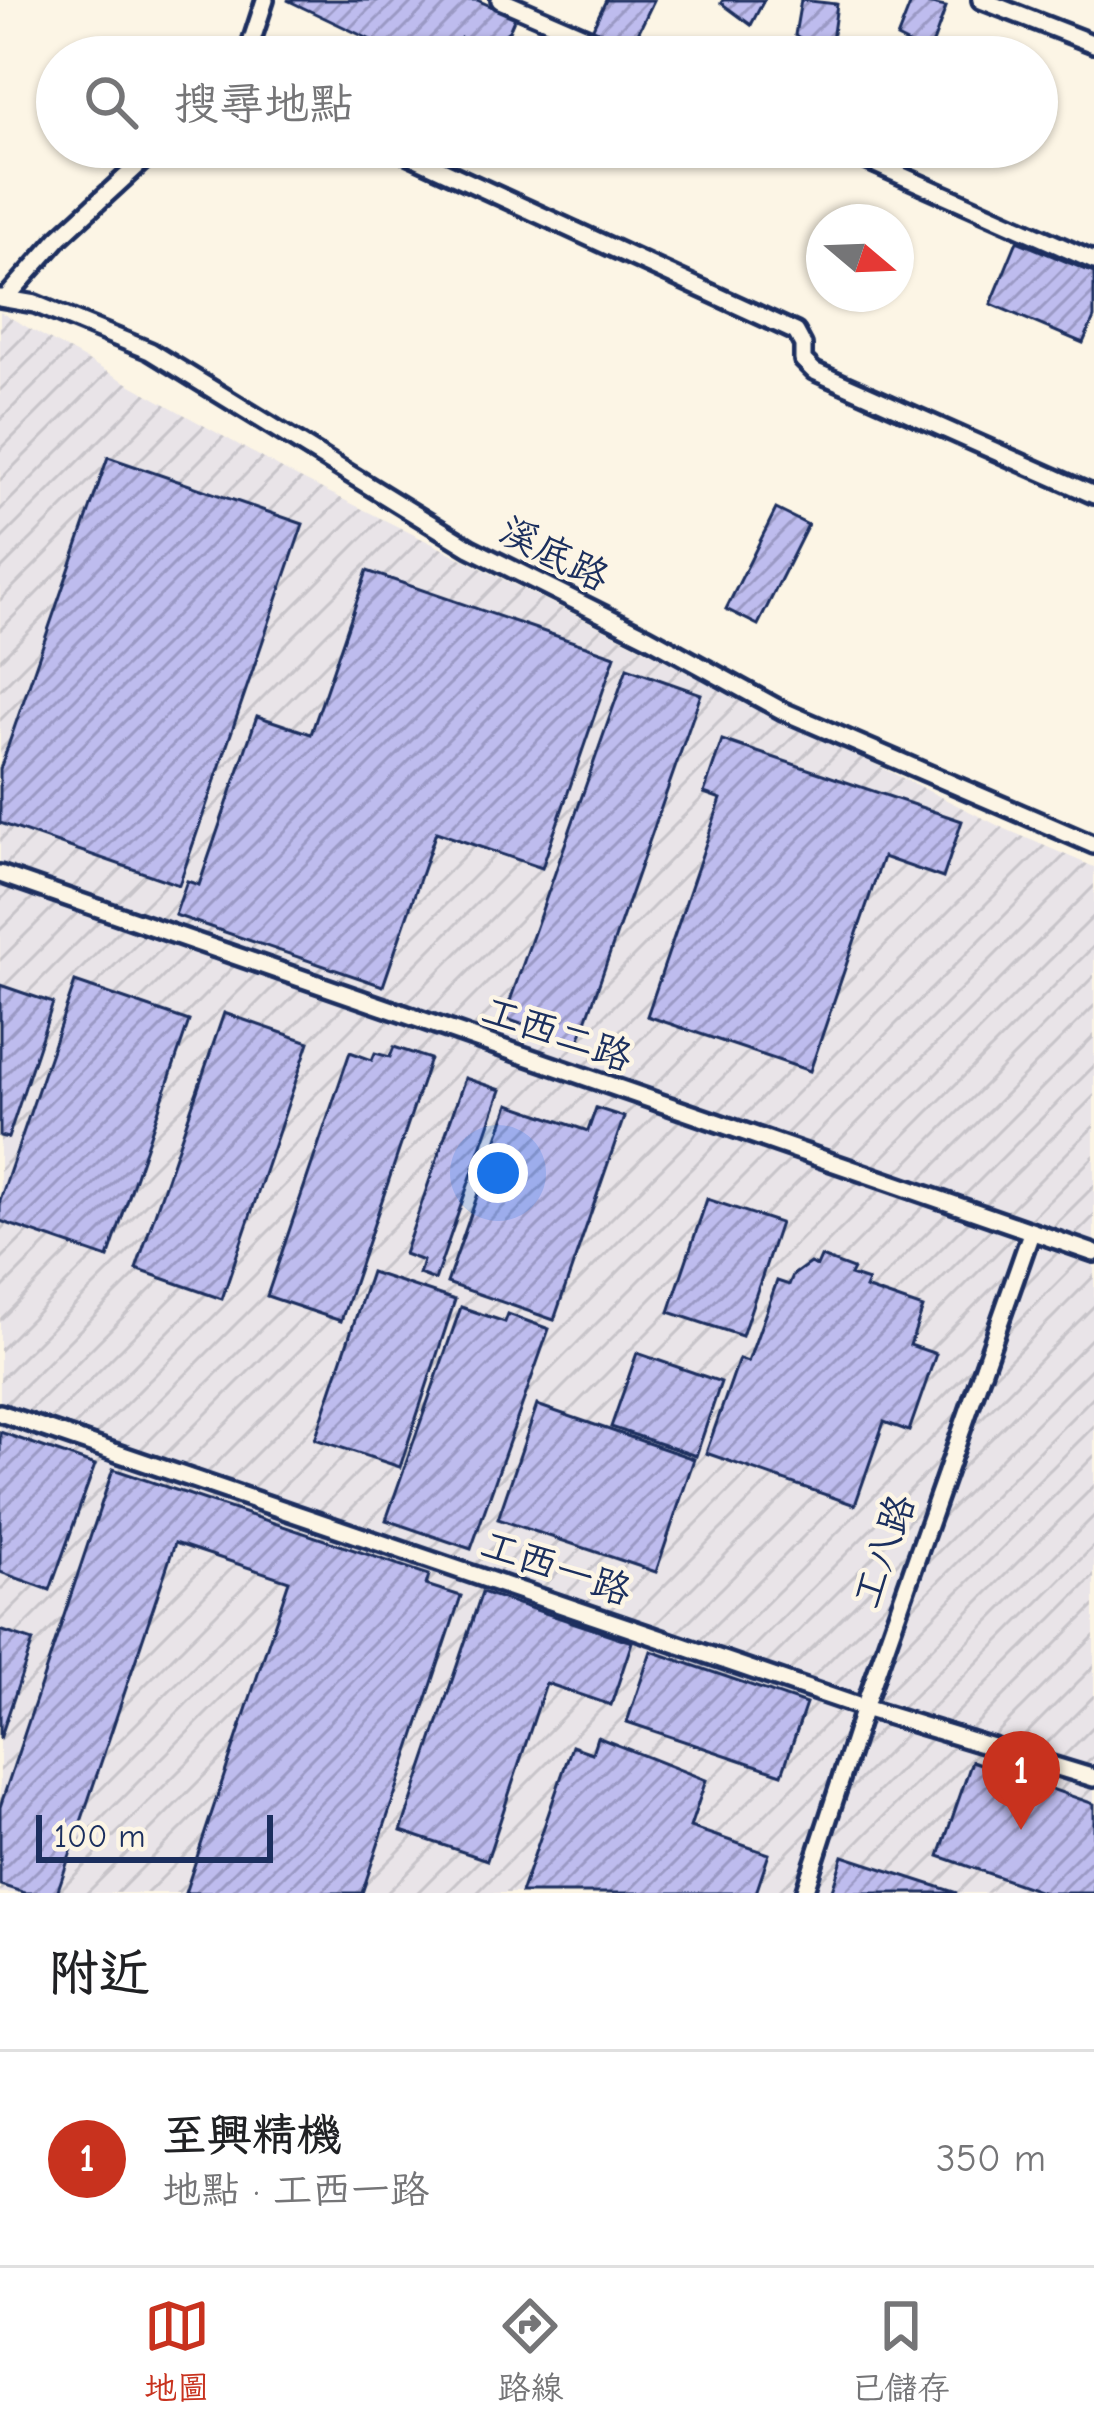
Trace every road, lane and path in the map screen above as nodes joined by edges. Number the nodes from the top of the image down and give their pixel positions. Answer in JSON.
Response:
{"nodes":[{"id":1,"x":265,"y":0,"type":"edge"},
{"id":2,"x":500,"y":0,"type":"edge"},
{"id":3,"x":981,"y":0,"type":"edge"},
{"id":4,"x":253,"y":36,"type":"edge"},
{"id":5,"x":583,"y":36,"type":"edge"},
{"id":6,"x":1094,"y":44,"type":"edge"},
{"id":7,"x":135,"y":168,"type":"edge"},
{"id":8,"x":438,"y":168,"type":"edge"},
{"id":9,"x":884,"y":168,"type":"edge"},
{"id":10,"x":1094,"y":261,"type":"edge"},
{"id":11,"x":3,"y":298,"type":"edge"},
{"id":12,"x":1094,"y":495,"type":"edge"},
{"id":13,"x":1094,"y":845,"type":"edge"},
{"id":14,"x":0,"y":874,"type":"edge"},
{"id":15,"x":1031,"y":1233,"type":"junction"},
{"id":16,"x":1094,"y":1253,"type":"edge"},
{"id":17,"x":0,"y":1413,"type":"edge"},
{"id":18,"x":864,"y":1708,"type":"junction"},
{"id":19,"x":1094,"y":1778,"type":"edge"},
{"id":20,"x":804,"y":1893,"type":"edge"}],
"edges":[{"from":1,"to":4,"type":"street"},
{"from":2,"to":5,"type":"street"},
{"from":3,"to":6,"type":"street"},
{"from":7,"to":11,"type":"street"},
{"from":8,"to":12,"type":"street"},
{"from":9,"to":10,"type":"street"},
{"from":11,"to":13,"type":"street","name":"溪底路"},
{"from":14,"to":15,"type":"street","name":"工西二路"},
{"from":15,"to":16,"type":"street","name":"工西二路"},
{"from":15,"to":18,"type":"street","name":"工八路"},
{"from":17,"to":18,"type":"street","name":"工西一路"},
{"from":18,"to":19,"type":"street","name":"工西一路"},
{"from":18,"to":20,"type":"street","name":"工八路"}]}
